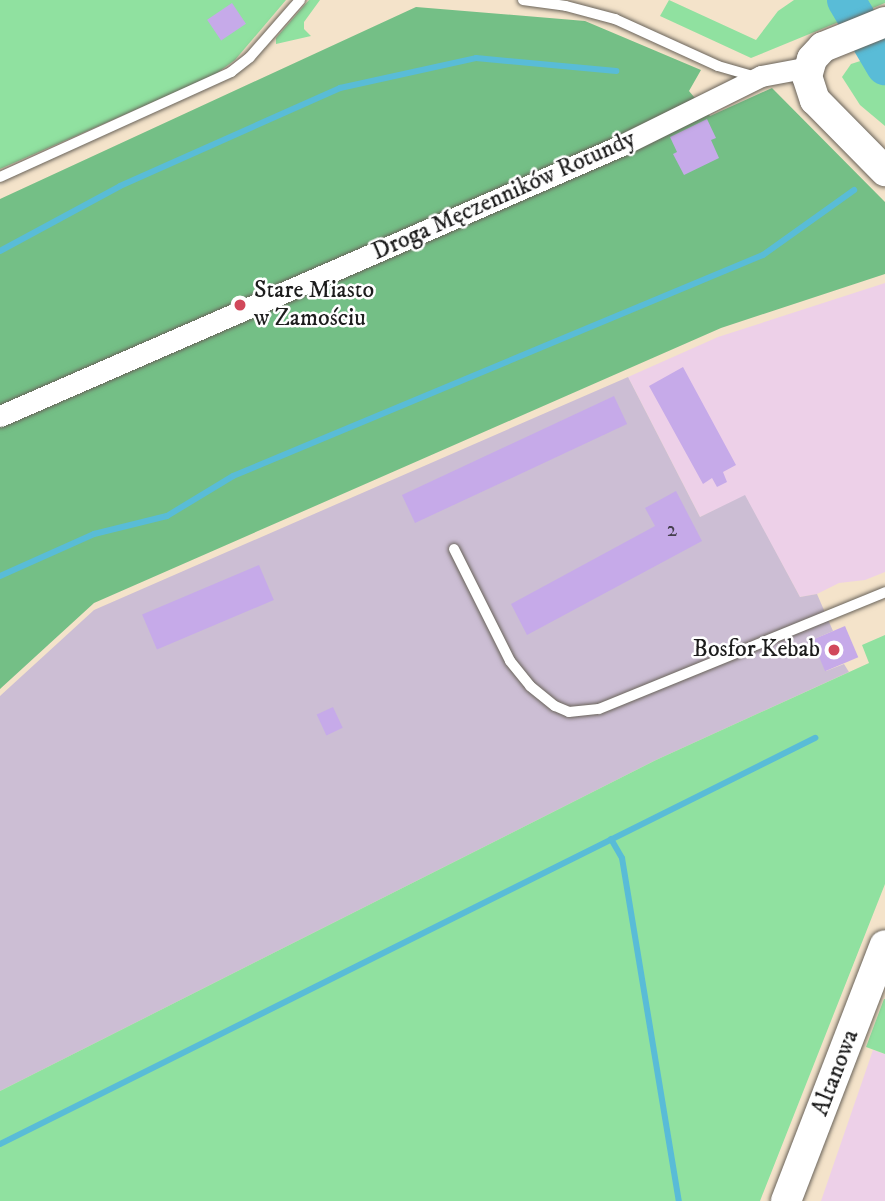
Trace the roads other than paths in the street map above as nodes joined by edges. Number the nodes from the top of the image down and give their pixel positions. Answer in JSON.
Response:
{"nodes":[{"id":1,"x":300,"y":0,"type":"edge"},
{"id":2,"x":523,"y":0,"type":"edge"},
{"id":3,"x":885,"y":22,"type":"edge"},
{"id":4,"x":809,"y":67,"type":"junction"},
{"id":5,"x":761,"y":76,"type":"junction"},
{"id":6,"x":885,"y":171,"type":"edge"},
{"id":7,"x":0,"y":177,"type":"edge"},
{"id":8,"x":0,"y":416,"type":"edge"},
{"id":9,"x":454,"y":549,"type":"dead end"},
{"id":10,"x":885,"y":592,"type":"edge"},
{"id":11,"x":885,"y":945,"type":"edge"},
{"id":12,"x":786,"y":1201,"type":"edge"}],
"edges":[{"from":1,"to":7,"type":"lane"},
{"from":2,"to":5,"type":"lane"},
{"from":3,"to":4,"type":"street"},
{"from":4,"to":5,"type":"street","name":"Droga Męczenników Rotundy"},
{"from":4,"to":6,"type":"street"},
{"from":5,"to":8,"type":"street","name":"Droga Męczenników Rotundy"},
{"from":9,"to":10,"type":"lane"},
{"from":11,"to":12,"type":"street","name":"Altanowa"}]}
